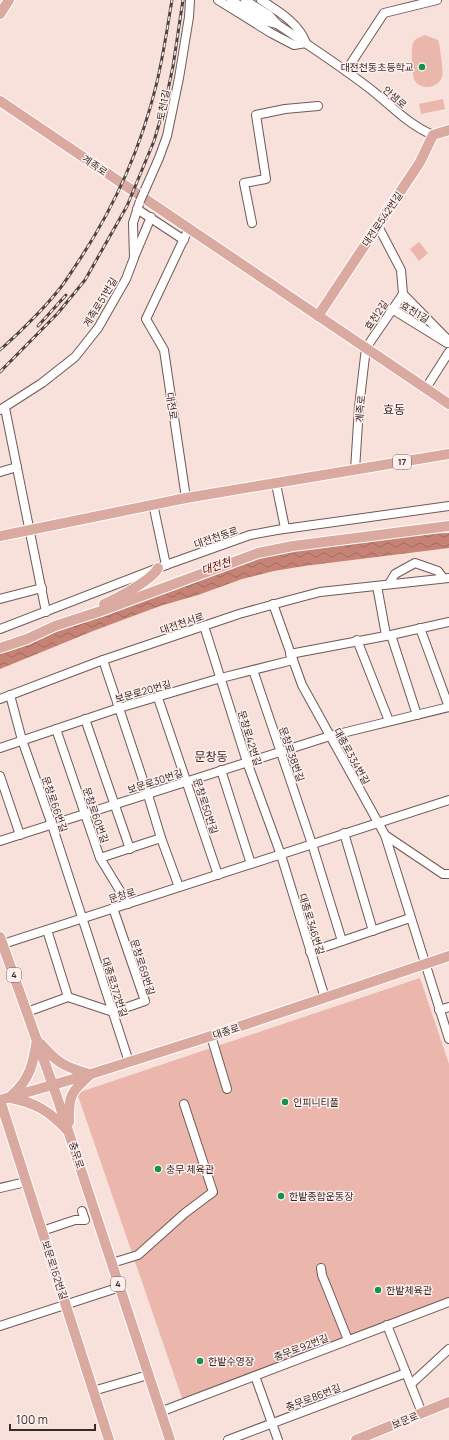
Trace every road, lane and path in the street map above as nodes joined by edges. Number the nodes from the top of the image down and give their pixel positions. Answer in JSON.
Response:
{"nodes":[{"id":1,"x":10,"y":0,"type":"edge"},
{"id":2,"x":190,"y":0,"type":"edge"},
{"id":3,"x":218,"y":0,"type":"edge"},
{"id":4,"x":231,"y":0,"type":"edge"},
{"id":5,"x":245,"y":0,"type":"edge"},
{"id":6,"x":261,"y":0,"type":"edge"},
{"id":7,"x":437,"y":0,"type":"edge"},
{"id":8,"x":0,"y":14,"type":"edge"},
{"id":9,"x":277,"y":24,"type":"junction"},
{"id":10,"x":306,"y":43,"type":"junction"},
{"id":11,"x":346,"y":70,"type":"junction"},
{"id":12,"x":0,"y":101,"type":"edge"},
{"id":13,"x":318,"y":106,"type":"dead end"},
{"id":14,"x":449,"y":130,"type":"edge"},
{"id":15,"x":433,"y":135,"type":"junction"},
{"id":16,"x":138,"y":205,"type":"junction"},
{"id":17,"x":151,"y":218,"type":"junction"},
{"id":18,"x":252,"y":223,"type":"dead end"},
{"id":19,"x":378,"y":226,"type":"junction"},
{"id":20,"x":190,"y":228,"type":"junction"},
{"id":21,"x":184,"y":240,"type":"junction"},
{"id":22,"x":134,"y":258,"type":"junction"},
{"id":23,"x":403,"y":294,"type":"junction"},
{"id":24,"x":392,"y":309,"type":"junction"},
{"id":25,"x":318,"y":316,"type":"junction"},
{"id":26,"x":449,"y":341,"type":"edge"},
{"id":27,"x":449,"y":344,"type":"edge"},
{"id":28,"x":366,"y":348,"type":"junction"},
{"id":29,"x":449,"y":352,"type":"edge"},
{"id":30,"x":426,"y":388,"type":"junction"},
{"id":31,"x":449,"y":404,"type":"edge"},
{"id":32,"x":3,"y":409,"type":"edge"},
{"id":33,"x":449,"y":454,"type":"edge"},
{"id":34,"x":17,"y":467,"type":"junction"},
{"id":35,"x":355,"y":470,"type":"junction"},
{"id":36,"x":0,"y":472,"type":"edge"},
{"id":37,"x":276,"y":484,"type":"junction"},
{"id":38,"x":186,"y":498,"type":"junction"},
{"id":39,"x":153,"y":504,"type":"junction"},
{"id":40,"x":449,"y":506,"type":"edge"},
{"id":41,"x":449,"y":518,"type":"edge"},
{"id":42,"x":449,"y":526,"type":"edge"},
{"id":43,"x":285,"y":528,"type":"junction"},
{"id":44,"x":435,"y":528,"type":"junction"},
{"id":45,"x":30,"y":529,"type":"junction"},
{"id":46,"x":0,"y":536,"type":"edge"},
{"id":47,"x":162,"y":566,"type":"junction"},
{"id":48,"x":446,"y":578,"type":"edge"},
{"id":49,"x":389,"y":584,"type":"junction"},
{"id":50,"x":377,"y":586,"type":"junction"},
{"id":51,"x":42,"y":588,"type":"junction"},
{"id":52,"x":1,"y":596,"type":"edge"},
{"id":53,"x":273,"y":604,"type":"junction"},
{"id":54,"x":46,"y":612,"type":"junction"},
{"id":55,"x":78,"y":619,"type":"junction"},
{"id":56,"x":449,"y":622,"type":"edge"},
{"id":57,"x":204,"y":626,"type":"junction"},
{"id":58,"x":420,"y":628,"type":"junction"},
{"id":59,"x":0,"y":629,"type":"edge"},
{"id":60,"x":389,"y":635,"type":"junction"},
{"id":61,"x":357,"y":640,"type":"junction"},
{"id":62,"x":0,"y":648,"type":"edge"},
{"id":63,"x":291,"y":657,"type":"junction"},
{"id":64,"x":103,"y":660,"type":"junction"},
{"id":65,"x":254,"y":670,"type":"junction"},
{"id":66,"x":222,"y":678,"type":"junction"},
{"id":67,"x":10,"y":695,"type":"junction"},
{"id":68,"x":158,"y":698,"type":"junction"},
{"id":69,"x":0,"y":699,"type":"edge"},
{"id":70,"x":449,"y":707,"type":"edge"},
{"id":71,"x":119,"y":708,"type":"junction"},
{"id":72,"x":417,"y":715,"type":"junction"},
{"id":73,"x":85,"y":719,"type":"junction"},
{"id":74,"x":389,"y":721,"type":"junction"},
{"id":75,"x":56,"y":729,"type":"junction"},
{"id":76,"x":330,"y":736,"type":"junction"},
{"id":77,"x":22,"y":740,"type":"junction"},
{"id":78,"x":0,"y":748,"type":"edge"},
{"id":79,"x":280,"y":752,"type":"junction"},
{"id":80,"x":247,"y":762,"type":"junction"},
{"id":81,"x":221,"y":770,"type":"junction"},
{"id":82,"x":0,"y":776,"type":"edge"},
{"id":83,"x":187,"y":781,"type":"junction"},
{"id":84,"x":148,"y":795,"type":"junction"},
{"id":85,"x":449,"y":800,"type":"edge"},
{"id":86,"x":115,"y":805,"type":"junction"},
{"id":87,"x":85,"y":814,"type":"junction"},
{"id":88,"x":378,"y":823,"type":"junction"},
{"id":89,"x":52,"y":824,"type":"junction"},
{"id":90,"x":344,"y":833,"type":"junction"},
{"id":91,"x":20,"y":834,"type":"junction"},
{"id":92,"x":385,"y":835,"type":"junction"},
{"id":93,"x":161,"y":838,"type":"junction"},
{"id":94,"x":0,"y":841,"type":"edge"},
{"id":95,"x":312,"y":844,"type":"junction"},
{"id":96,"x":130,"y":849,"type":"junction"},
{"id":97,"x":280,"y":855,"type":"junction"},
{"id":98,"x":100,"y":858,"type":"junction"},
{"id":99,"x":251,"y":864,"type":"junction"},
{"id":100,"x":449,"y":874,"type":"edge"},
{"id":101,"x":218,"y":875,"type":"junction"},
{"id":102,"x":179,"y":887,"type":"junction"},
{"id":103,"x":128,"y":904,"type":"junction"},
{"id":104,"x":114,"y":908,"type":"junction"},
{"id":105,"x":410,"y":918,"type":"junction"},
{"id":106,"x":82,"y":919,"type":"junction"},
{"id":107,"x":47,"y":930,"type":"junction"},
{"id":108,"x":373,"y":931,"type":"junction"},
{"id":109,"x":342,"y":941,"type":"junction"},
{"id":110,"x":1,"y":942,"type":"edge"},
{"id":111,"x":310,"y":952,"type":"junction"},
{"id":112,"x":449,"y":956,"type":"edge"},
{"id":113,"x":424,"y":964,"type":"junction"},
{"id":114,"x":68,"y":997,"type":"junction"},
{"id":115,"x":325,"y":998,"type":"junction"},
{"id":116,"x":449,"y":1007,"type":"edge"},
{"id":117,"x":439,"y":1010,"type":"junction"},
{"id":118,"x":27,"y":1012,"type":"junction"},
{"id":119,"x":113,"y":1012,"type":"junction"},
{"id":120,"x":211,"y":1036,"type":"junction"},
{"id":121,"x":449,"y":1039,"type":"edge"},
{"id":122,"x":37,"y":1040,"type":"junction"},
{"id":123,"x":129,"y":1062,"type":"junction"},
{"id":124,"x":91,"y":1074,"type":"junction"},
{"id":125,"x":53,"y":1084,"type":"junction"},
{"id":126,"x":227,"y":1089,"type":"dead end"},
{"id":127,"x":2,"y":1099,"type":"edge"},
{"id":128,"x":184,"y":1104,"type":"dead end"},
{"id":129,"x":69,"y":1132,"type":"junction"},
{"id":130,"x":26,"y":1182,"type":"junction"},
{"id":131,"x":0,"y":1188,"type":"edge"},
{"id":132,"x":82,"y":1211,"type":"dead end"},
{"id":133,"x":42,"y":1231,"type":"junction"},
{"id":134,"x":112,"y":1263,"type":"junction"},
{"id":135,"x":321,"y":1268,"type":"dead end"},
{"id":136,"x":120,"y":1287,"type":"junction"},
{"id":137,"x":449,"y":1302,"type":"edge"},
{"id":138,"x":66,"y":1305,"type":"junction"},
{"id":139,"x":387,"y":1325,"type":"junction"},
{"id":140,"x":0,"y":1326,"type":"edge"},
{"id":141,"x":348,"y":1340,"type":"junction"},
{"id":142,"x":449,"y":1350,"type":"edge"},
{"id":143,"x":406,"y":1373,"type":"junction"},
{"id":144,"x":148,"y":1375,"type":"junction"},
{"id":145,"x":255,"y":1376,"type":"junction"},
{"id":146,"x":411,"y":1384,"type":"junction"},
{"id":147,"x":93,"y":1391,"type":"junction"},
{"id":148,"x":448,"y":1405,"type":"edge"},
{"id":149,"x":160,"y":1412,"type":"junction"},
{"id":150,"x":422,"y":1413,"type":"junction"},
{"id":151,"x":272,"y":1423,"type":"junction"},
{"id":152,"x":360,"y":1439,"type":"edge"},
{"id":153,"x":109,"y":1440,"type":"edge"},
{"id":154,"x":170,"y":1440,"type":"edge"},
{"id":155,"x":228,"y":1440,"type":"edge"},
{"id":156,"x":278,"y":1440,"type":"edge"}],
"edges":[{"from":1,"to":8,"type":"main road"},
{"from":2,"to":16,"type":"street","name":"토천1길","bridge":true},
{"from":3,"to":10,"type":"street"},
{"from":4,"to":9,"type":"street"},
{"from":5,"to":9,"type":"street"},
{"from":6,"to":10,"type":"street"},
{"from":7,"to":11,"type":"street"},
{"from":9,"to":10,"type":"street","name":"안샘로"},
{"from":10,"to":11,"type":"street","name":"안샘로"},
{"from":11,"to":15,"type":"street","name":"안샘로"},
{"from":12,"to":20,"type":"main road","name":"계족로"},
{"from":13,"to":18,"type":"street"},
{"from":14,"to":15,"type":"main road"},
{"from":15,"to":19,"type":"main road","name":"대전로542번길"},
{"from":16,"to":17,"type":"street"},
{"from":16,"to":22,"type":"street","name":"계족로51번길"},
{"from":17,"to":21,"type":"street"},
{"from":17,"to":22,"type":"street"},
{"from":19,"to":23,"type":"street"},
{"from":19,"to":25,"type":"main road","name":"대전로542번길"},
{"from":20,"to":21,"type":"street"},
{"from":20,"to":25,"type":"main road","name":"계족로"},
{"from":21,"to":38,"type":"street","name":"대전로"},
{"from":22,"to":32,"type":"street","name":"계족로51번길"},
{"from":23,"to":24,"type":"street","name":"효천2길"},
{"from":23,"to":26,"type":"street"},
{"from":24,"to":27,"type":"street","name":"효천1길"},
{"from":24,"to":28,"type":"street","name":"효천2길"},
{"from":25,"to":28,"type":"main road","name":"계족로"},
{"from":28,"to":30,"type":"main road","name":"계족로"},
{"from":28,"to":35,"type":"street","name":"계족로"},
{"from":29,"to":30,"type":"street"},
{"from":30,"to":31,"type":"main road","name":"계족로"},
{"from":32,"to":34,"type":"street"},
{"from":33,"to":35,"type":"main road","number":"17"},
{"from":34,"to":36,"type":"street"},
{"from":34,"to":45,"type":"street"},
{"from":35,"to":37,"type":"main road","number":"17"},
{"from":37,"to":38,"type":"main road","number":"17"},
{"from":37,"to":43,"type":"street"},
{"from":38,"to":39,"type":"main road","number":"17"},
{"from":39,"to":45,"type":"main road","number":"17"},
{"from":39,"to":47,"type":"street"},
{"from":40,"to":43,"type":"street","name":"대전천동로"},
{"from":41,"to":44,"type":"main road"},
{"from":42,"to":44,"type":"main road"},
{"from":43,"to":47,"type":"street","name":"대전천동로"},
{"from":44,"to":55,"type":"main road"},
{"from":45,"to":46,"type":"main road","number":"17"},
{"from":45,"to":51,"type":"street"},
{"from":47,"to":54,"type":"street","name":"대전천동로"},
{"from":47,"to":55,"type":"main road"},
{"from":48,"to":49,"type":"street","name":"대전천서로"},
{"from":48,"to":49,"type":"street"},
{"from":49,"to":50,"type":"street","name":"대전천서로"},
{"from":50,"to":53,"type":"street","name":"대전천서로"},
{"from":50,"to":60,"type":"street"},
{"from":51,"to":52,"type":"street"},
{"from":51,"to":54,"type":"street"},
{"from":53,"to":57,"type":"street","name":"대전천서로"},
{"from":53,"to":63,"type":"street","name":"대종로334번길"},
{"from":54,"to":59,"type":"street","name":"대전천동로"},
{"from":55,"to":62,"type":"main road"},
{"from":56,"to":58,"type":"street","name":"보문로20번길"},
{"from":57,"to":64,"type":"street","name":"대전천서로"},
{"from":57,"to":66,"type":"street","name":"문창로42번길"},
{"from":58,"to":60,"type":"street","name":"보문로20번길"},
{"from":58,"to":70,"type":"street"},
{"from":60,"to":61,"type":"street","name":"보문로20번길"},
{"from":60,"to":72,"type":"street"},
{"from":61,"to":63,"type":"street","name":"보문로20번길"},
{"from":61,"to":74,"type":"street"},
{"from":63,"to":65,"type":"street","name":"보문로20번길"},
{"from":63,"to":76,"type":"street","name":"대종로334번길"},
{"from":64,"to":67,"type":"street","name":"대전천서로"},
{"from":64,"to":71,"type":"street"},
{"from":65,"to":66,"type":"street","name":"보문로20번길"},
{"from":65,"to":79,"type":"street","name":"문창로38번길"},
{"from":66,"to":68,"type":"street","name":"보문로20번길"},
{"from":66,"to":80,"type":"street","name":"문창로42번길"},
{"from":67,"to":69,"type":"street","name":"대전천서로"},
{"from":67,"to":77,"type":"street","name":"문창로66번길"},
{"from":68,"to":71,"type":"street","name":"보문로20번길"},
{"from":68,"to":83,"type":"street","name":"문창로50번길"},
{"from":70,"to":72,"type":"street","name":"보문로30번길"},
{"from":71,"to":73,"type":"street","name":"보문로20번길"},
{"from":71,"to":84,"type":"street"},
{"from":72,"to":74,"type":"street","name":"보문로30번길"},
{"from":73,"to":75,"type":"street","name":"보문로20번길"},
{"from":73,"to":86,"type":"street"},
{"from":74,"to":76,"type":"street","name":"보문로30번길"},
{"from":75,"to":77,"type":"street","name":"보문로20번길"},
{"from":75,"to":87,"type":"street","name":"문창로60번길"},
{"from":76,"to":79,"type":"street","name":"보문로30번길"},
{"from":76,"to":88,"type":"street","name":"대종로334번길"},
{"from":77,"to":78,"type":"street","name":"보문로20번길"},
{"from":77,"to":89,"type":"street","name":"문창로66번길"},
{"from":79,"to":80,"type":"street","name":"보문로30번길"},
{"from":79,"to":95,"type":"street","name":"문창로38번길"},
{"from":80,"to":81,"type":"street","name":"보문로30번길"},
{"from":80,"to":97,"type":"street","name":"문창로42번길"},
{"from":81,"to":83,"type":"street","name":"보문로30번길"},
{"from":81,"to":99,"type":"street"},
{"from":82,"to":91,"type":"street"},
{"from":83,"to":84,"type":"street","name":"보문로30번길"},
{"from":83,"to":101,"type":"street","name":"문창로50번길"},
{"from":84,"to":86,"type":"street","name":"보문로30번길"},
{"from":84,"to":93,"type":"street"},
{"from":85,"to":88,"type":"street","name":"문창로"},
{"from":86,"to":87,"type":"street","name":"보문로30번길"},
{"from":86,"to":96,"type":"street"},
{"from":87,"to":89,"type":"street","name":"보문로30번길"},
{"from":87,"to":98,"type":"street","name":"문창로60번길"},
{"from":88,"to":90,"type":"street","name":"문창로"},
{"from":88,"to":92,"type":"street","name":"대종로334번길"},
{"from":89,"to":91,"type":"street","name":"보문로30번길"},
{"from":89,"to":106,"type":"street","name":"문창로66번길"},
{"from":90,"to":95,"type":"street","name":"문창로"},
{"from":90,"to":108,"type":"street"},
{"from":91,"to":94,"type":"street","name":"보문로30번길"},
{"from":92,"to":100,"type":"street"},
{"from":92,"to":105,"type":"street","name":"대종로334번길"},
{"from":93,"to":96,"type":"street"},
{"from":93,"to":102,"type":"street"},
{"from":95,"to":97,"type":"street","name":"문창로"},
{"from":95,"to":109,"type":"street"},
{"from":96,"to":98,"type":"street"},
{"from":97,"to":99,"type":"street","name":"문창로"},
{"from":97,"to":111,"type":"street","name":"대종로346번길"},
{"from":98,"to":103,"type":"street","name":"문창로60번길"},
{"from":99,"to":101,"type":"street","name":"문창로"},
{"from":101,"to":102,"type":"street","name":"문창로"},
{"from":102,"to":103,"type":"street","name":"문창로"},
{"from":103,"to":104,"type":"street","name":"문창로"},
{"from":104,"to":106,"type":"street","name":"문창로"},
{"from":104,"to":119,"type":"street","name":"문창로69번길"},
{"from":105,"to":108,"type":"street"},
{"from":105,"to":113,"type":"street","name":"대종로334번길"},
{"from":106,"to":107,"type":"street","name":"문창로"},
{"from":106,"to":119,"type":"street","name":"대종로372번길"},
{"from":107,"to":110,"type":"street","name":"문창로"},
{"from":107,"to":114,"type":"street"},
{"from":108,"to":109,"type":"street"},
{"from":109,"to":111,"type":"street"},
{"from":110,"to":118,"type":"main road","name":"충무로","number":"4"},
{"from":111,"to":115,"type":"street","name":"대종로346번길"},
{"from":112,"to":113,"type":"main road","name":"대종로"},
{"from":113,"to":115,"type":"main road","name":"대종로"},
{"from":113,"to":117,"type":"street","name":"대종로334번길"},
{"from":114,"to":118,"type":"street"},
{"from":114,"to":119,"type":"street"},
{"from":115,"to":120,"type":"main road","name":"대종로"},
{"from":116,"to":117,"type":"street"},
{"from":117,"to":121,"type":"street","name":"대종로334번길"},
{"from":118,"to":122,"type":"main road","name":"충무로","number":"4"},
{"from":119,"to":123,"type":"street","name":"대종로372번길"},
{"from":120,"to":123,"type":"main road","name":"대종로"},
{"from":120,"to":126,"type":"street"},
{"from":122,"to":124,"type":"main road"},
{"from":122,"to":125,"type":"main road","name":"충무로","number":"4"},
{"from":122,"to":127,"type":"main road"},
{"from":123,"to":124,"type":"main road","name":"대종로"},
{"from":124,"to":125,"type":"main road","name":"대종로"},
{"from":124,"to":129,"type":"main road"},
{"from":125,"to":127,"type":"main road","name":"대종로"},
{"from":125,"to":129,"type":"main road","name":"충무로","number":"4"},
{"from":127,"to":129,"type":"main road"},
{"from":127,"to":130,"type":"main road","name":"보문로162번길"},
{"from":128,"to":134,"type":"street"},
{"from":129,"to":134,"type":"main road","name":"충무로","number":"4"},
{"from":130,"to":131,"type":"street"},
{"from":130,"to":133,"type":"main road","name":"보문로162번길"},
{"from":132,"to":133,"type":"street"},
{"from":133,"to":138,"type":"main road","name":"보문로162번길"},
{"from":134,"to":136,"type":"main road","name":"충무로","number":"4"},
{"from":135,"to":141,"type":"street"},
{"from":136,"to":138,"type":"street"},
{"from":136,"to":144,"type":"main road","name":"충무로","number":"4"},
{"from":137,"to":139,"type":"street","name":"충무로92번길"},
{"from":138,"to":140,"type":"street"},
{"from":138,"to":147,"type":"main road","name":"보문로162번길"},
{"from":139,"to":141,"type":"street","name":"충무로92번길"},
{"from":139,"to":143,"type":"street"},
{"from":141,"to":145,"type":"street","name":"충무로92번길"},
{"from":142,"to":146,"type":"street"},
{"from":143,"to":146,"type":"street"},
{"from":143,"to":151,"type":"street","name":"충무로86번길"},
{"from":144,"to":147,"type":"street"},
{"from":144,"to":149,"type":"main road","name":"충무로","number":"4"},
{"from":145,"to":149,"type":"street","name":"충무로92번길"},
{"from":145,"to":151,"type":"street"},
{"from":146,"to":150,"type":"street"},
{"from":147,"to":153,"type":"main road","name":"보문로162번길"},
{"from":148,"to":150,"type":"main road","name":"보문로"},
{"from":149,"to":154,"type":"main road","name":"충무로","number":"4"},
{"from":150,"to":152,"type":"main road","name":"보문로"},
{"from":151,"to":155,"type":"street","name":"충무로86번길"},
{"from":151,"to":156,"type":"street"}]}
